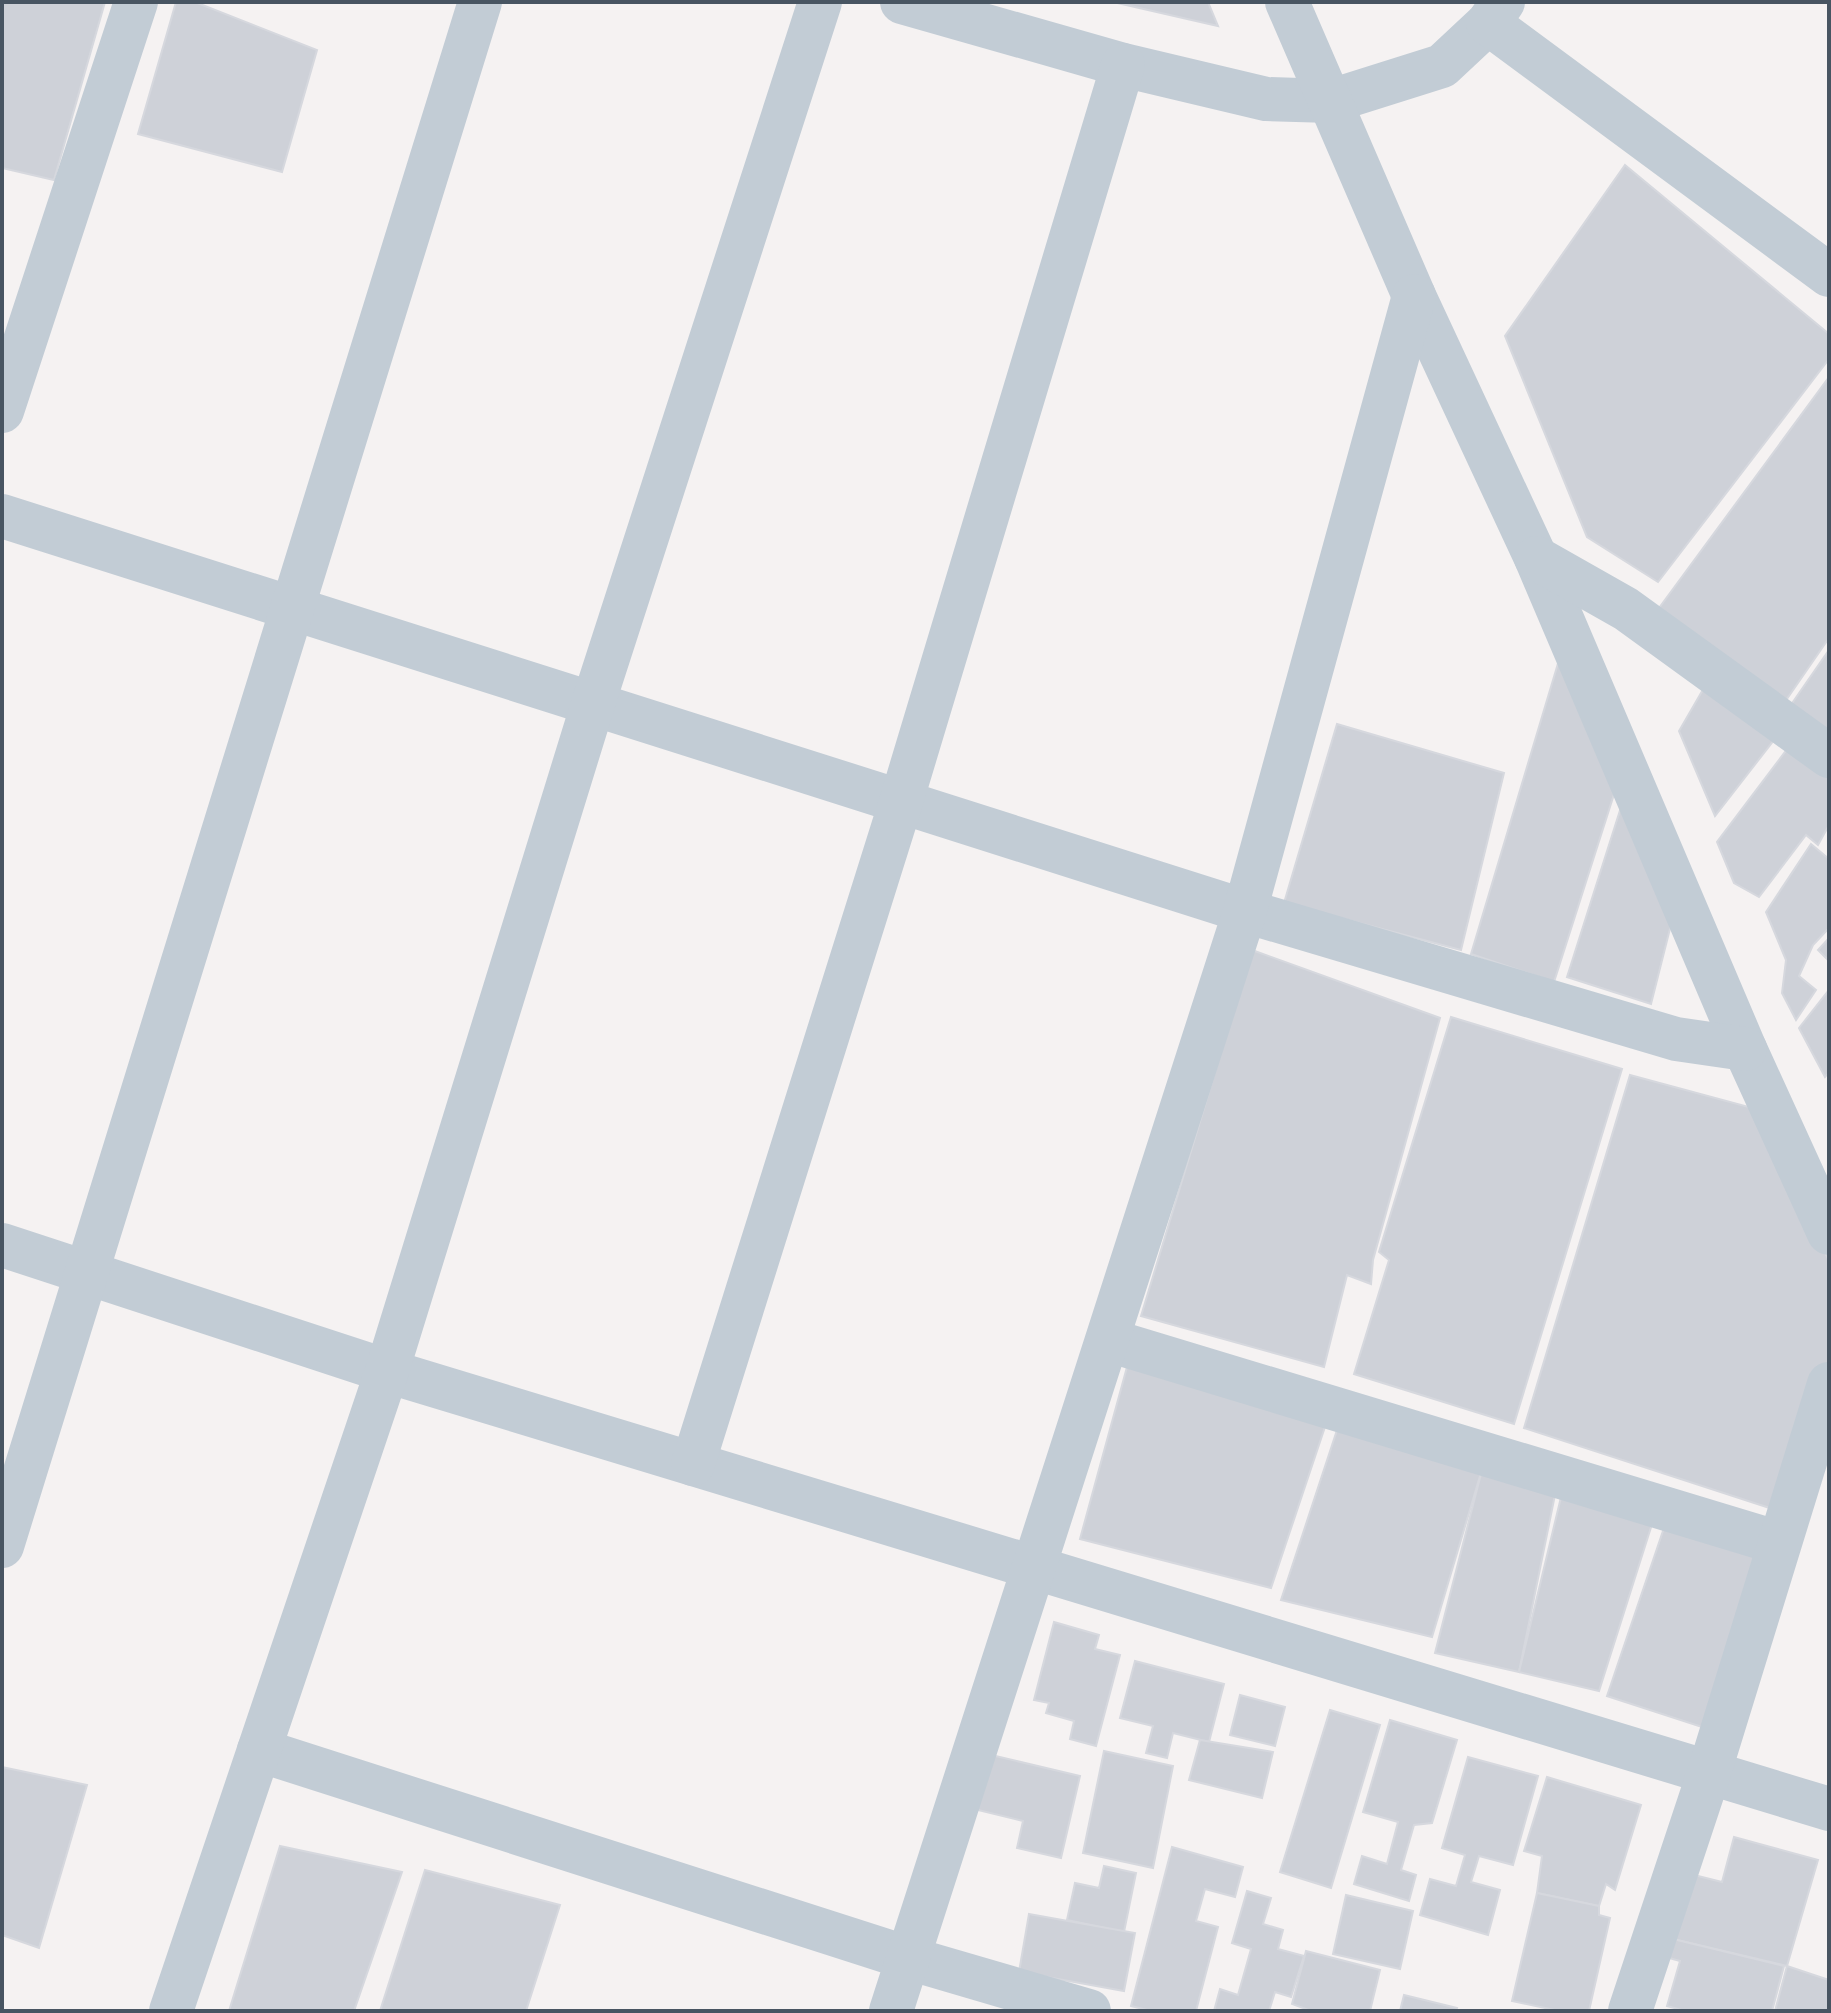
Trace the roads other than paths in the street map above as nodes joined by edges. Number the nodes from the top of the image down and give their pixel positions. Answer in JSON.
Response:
{"nodes":[{"id":1,"x":136,"y":2,"type":"edge"},
{"id":2,"x":480,"y":2,"type":"edge"},
{"id":3,"x":820,"y":2,"type":"edge"},
{"id":4,"x":902,"y":2,"type":"edge"},
{"id":5,"x":1287,"y":2,"type":"edge"},
{"id":6,"x":1496,"y":13,"type":"edge"},
{"id":7,"x":1123,"y":65,"type":"junction"},
{"id":8,"x":1331,"y":101,"type":"junction"},
{"id":9,"x":1829,"y":275,"type":"edge"},
{"id":10,"x":1414,"y":296,"type":"junction"},
{"id":11,"x":2,"y":411,"type":"edge"},
{"id":12,"x":2,"y":516,"type":"edge"},
{"id":13,"x":1536,"y":558,"type":"junction"},
{"id":14,"x":293,"y":608,"type":"junction"},
{"id":15,"x":593,"y":704,"type":"junction"},
{"id":16,"x":1829,"y":756,"type":"edge"},
{"id":17,"x":901,"y":802,"type":"junction"},
{"id":18,"x":1245,"y":911,"type":"junction"},
{"id":19,"x":1745,"y":1049,"type":"junction"},
{"id":20,"x":1829,"y":1233,"type":"edge"},
{"id":21,"x":2,"y":1245,"type":"edge"},
{"id":22,"x":86,"y":1273,"type":"junction"},
{"id":23,"x":1108,"y":1340,"type":"junction"},
{"id":24,"x":387,"y":1371,"type":"junction"},
{"id":25,"x":1829,"y":1384,"type":"edge"},
{"id":26,"x":693,"y":1464,"type":"junction"},
{"id":27,"x":1779,"y":1543,"type":"junction"},
{"id":28,"x":2,"y":1546,"type":"edge"},
{"id":29,"x":1034,"y":1568,"type":"junction"},
{"id":30,"x":259,"y":1750,"type":"junction"},
{"id":31,"x":1709,"y":1773,"type":"junction"},
{"id":32,"x":1829,"y":1809,"type":"edge"},
{"id":33,"x":908,"y":1958,"type":"junction"},
{"id":34,"x":171,"y":2011,"type":"edge"},
{"id":35,"x":891,"y":2011,"type":"edge"},
{"id":36,"x":1089,"y":2011,"type":"edge"},
{"id":37,"x":1630,"y":2011,"type":"edge"}],
"edges":[{"from":1,"to":11,"type":"street"},
{"from":2,"to":14,"type":"street"},
{"from":3,"to":15,"type":"street"},
{"from":4,"to":7,"type":"street"},
{"from":5,"to":8,"type":"street"},
{"from":6,"to":8,"type":"street"},
{"from":6,"to":9,"type":"street"},
{"from":7,"to":8,"type":"street"},
{"from":7,"to":17,"type":"street"},
{"from":8,"to":10,"type":"street"},
{"from":10,"to":13,"type":"street"},
{"from":10,"to":18,"type":"street"},
{"from":12,"to":14,"type":"street"},
{"from":13,"to":16,"type":"street"},
{"from":13,"to":19,"type":"street"},
{"from":14,"to":15,"type":"street"},
{"from":14,"to":22,"type":"street"},
{"from":15,"to":17,"type":"street"},
{"from":15,"to":24,"type":"street"},
{"from":17,"to":18,"type":"street"},
{"from":17,"to":26,"type":"street"},
{"from":18,"to":19,"type":"street"},
{"from":18,"to":23,"type":"street"},
{"from":19,"to":20,"type":"street"},
{"from":21,"to":22,"type":"street"},
{"from":22,"to":24,"type":"street"},
{"from":22,"to":28,"type":"street"},
{"from":23,"to":27,"type":"street"},
{"from":23,"to":29,"type":"street"},
{"from":24,"to":26,"type":"street"},
{"from":24,"to":30,"type":"street"},
{"from":25,"to":27,"type":"street"},
{"from":26,"to":29,"type":"street"},
{"from":27,"to":31,"type":"street"},
{"from":29,"to":31,"type":"street"},
{"from":29,"to":33,"type":"street"},
{"from":30,"to":33,"type":"street"},
{"from":30,"to":34,"type":"street"},
{"from":31,"to":32,"type":"street"},
{"from":31,"to":37,"type":"street"},
{"from":33,"to":35,"type":"street"},
{"from":33,"to":36,"type":"street"}]}
